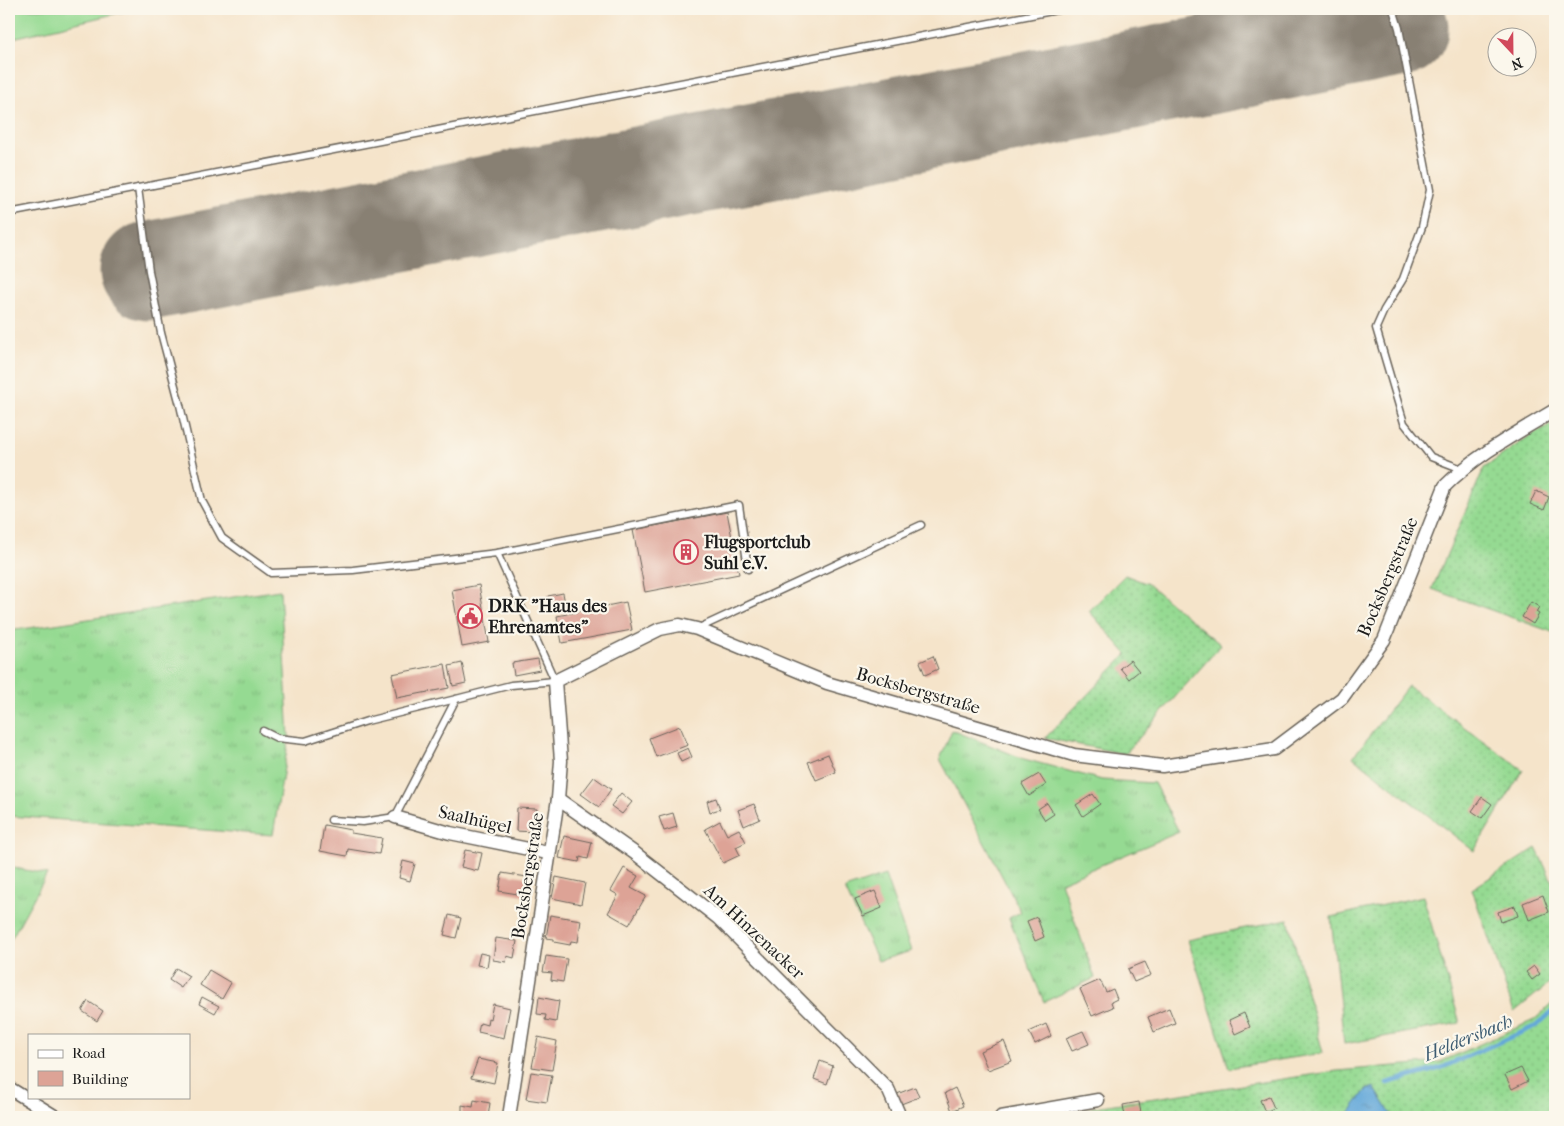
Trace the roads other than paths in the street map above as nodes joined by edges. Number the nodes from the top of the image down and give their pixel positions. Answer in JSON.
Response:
{"nodes":[{"id":1,"x":1062,"y":9,"type":"edge"},
{"id":2,"x":1393,"y":9,"type":"edge"},
{"id":3,"x":138,"y":188,"type":"junction"},
{"id":4,"x":9,"y":213,"type":"edge"},
{"id":5,"x":1555,"y":410,"type":"edge"},
{"id":6,"x":1462,"y":469,"type":"junction"},
{"id":7,"x":921,"y":525,"type":"dead end"},
{"id":8,"x":497,"y":553,"type":"junction"},
{"id":9,"x":748,"y":569,"type":"dead end"},
{"id":10,"x":697,"y":628,"type":"junction"},
{"id":11,"x":555,"y":681,"type":"junction"},
{"id":12,"x":456,"y":699,"type":"junction"},
{"id":13,"x":264,"y":731,"type":"dead end"},
{"id":14,"x":558,"y":799,"type":"junction"},
{"id":15,"x":395,"y":817,"type":"junction"},
{"id":16,"x":331,"y":820,"type":"dead end"},
{"id":17,"x":548,"y":854,"type":"junction"},
{"id":18,"x":9,"y":1088,"type":"edge"},
{"id":19,"x":1098,"y":1100,"type":"dead end"},
{"id":20,"x":56,"y":1117,"type":"edge"},
{"id":21,"x":509,"y":1117,"type":"edge"},
{"id":22,"x":897,"y":1117,"type":"edge"},
{"id":23,"x":1001,"y":1117,"type":"edge"}],
"edges":[{"from":1,"to":3,"type":"lane"},
{"from":2,"to":6,"type":"lane"},
{"from":3,"to":4,"type":"lane"},
{"from":3,"to":8,"type":"lane"},
{"from":5,"to":6,"type":"street","name":"Bocksbergstraße"},
{"from":6,"to":10,"type":"street","name":"Bocksbergstraße"},
{"from":7,"to":10,"type":"lane"},
{"from":8,"to":9,"type":"lane"},
{"from":8,"to":11,"type":"lane"},
{"from":10,"to":11,"type":"street","name":"Bocksbergstraße"},
{"from":11,"to":12,"type":"lane"},
{"from":11,"to":14,"type":"street","name":"Bocksbergstraße"},
{"from":12,"to":13,"type":"lane"},
{"from":12,"to":15,"type":"lane"},
{"from":14,"to":17,"type":"street","name":"Bocksbergstraße"},
{"from":14,"to":22,"type":"street","name":"Am Hinzenacker"},
{"from":15,"to":16,"type":"lane"},
{"from":15,"to":17,"type":"street","name":"Saalhügel"},
{"from":17,"to":21,"type":"street","name":"Bocksbergstraße"},
{"from":18,"to":20,"type":"street"},
{"from":19,"to":23,"type":"street"}]}
